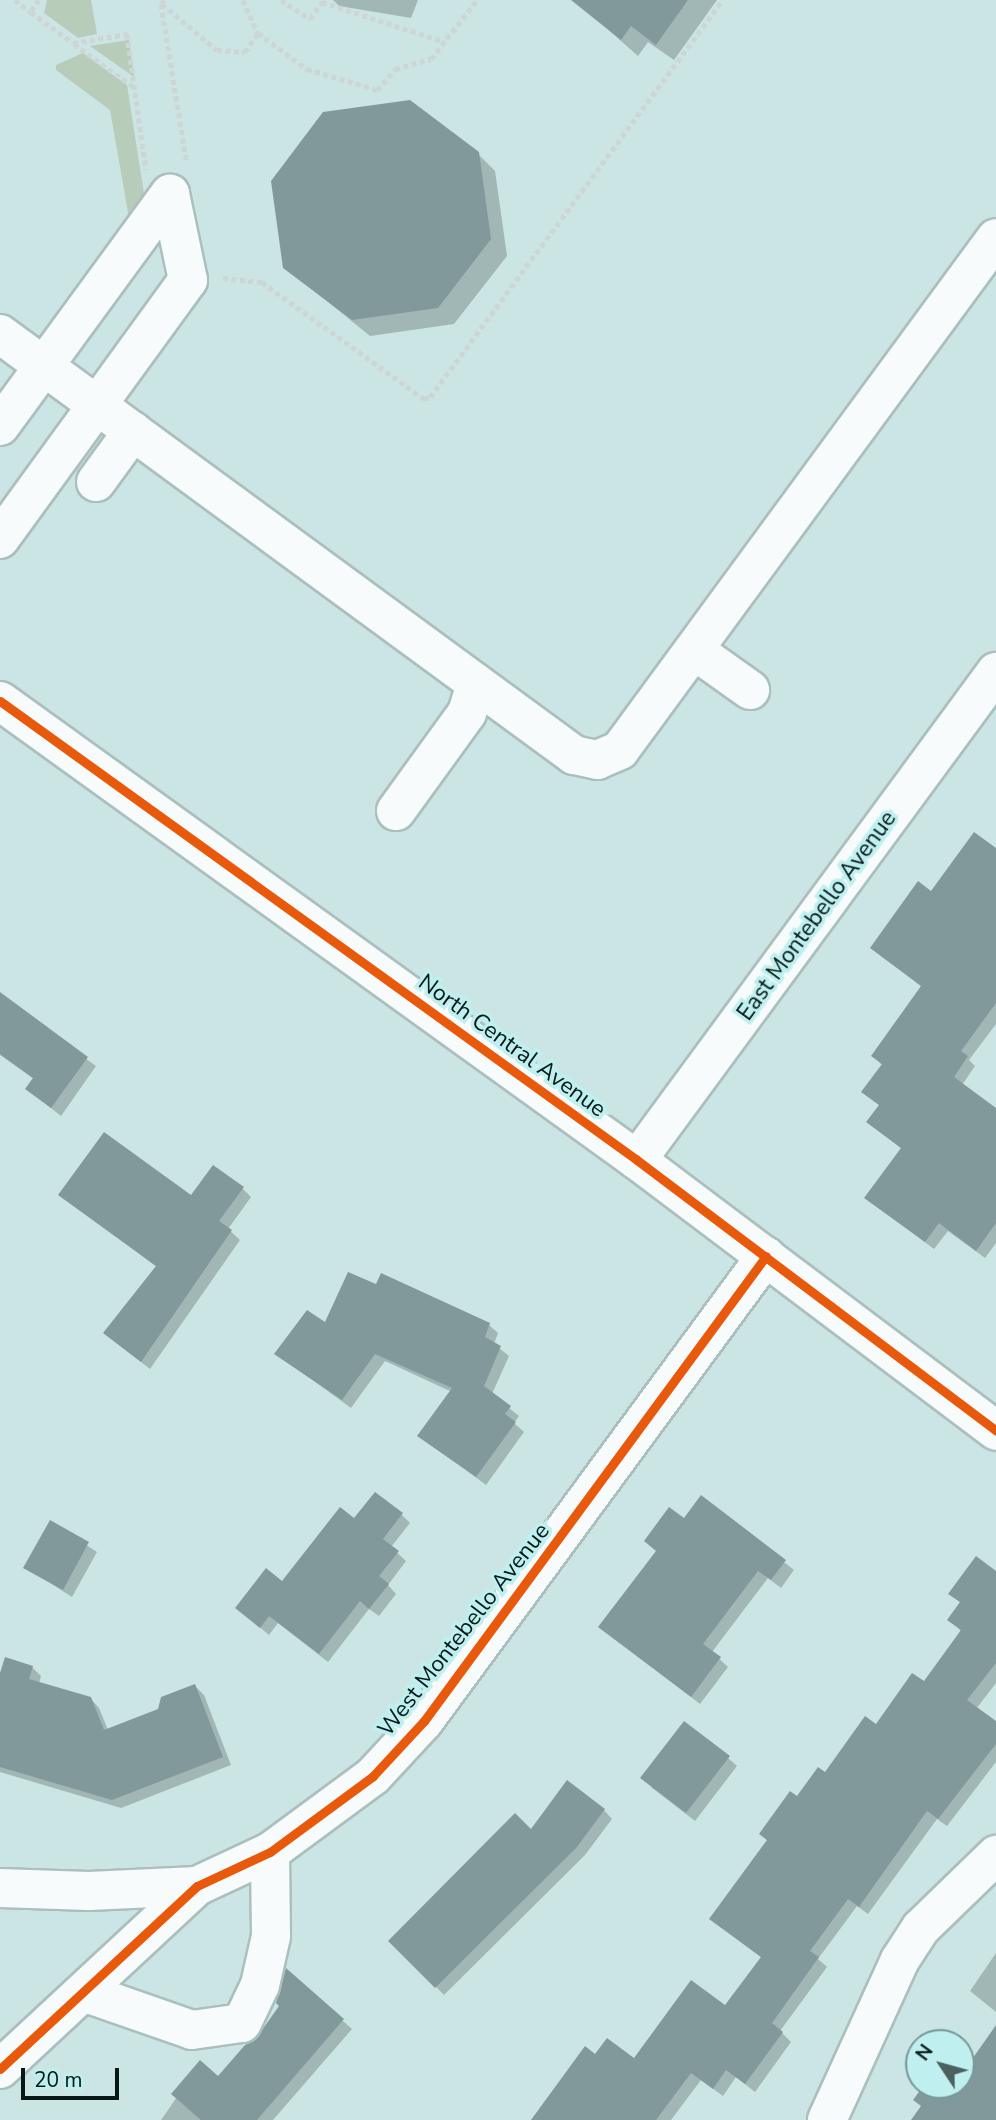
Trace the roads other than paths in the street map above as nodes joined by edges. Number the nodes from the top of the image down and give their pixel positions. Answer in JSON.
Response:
{"nodes":[{"id":1,"x":996,"y":238,"type":"edge"},
{"id":2,"x":0,"y":334,"type":"edge"},
{"id":3,"x":44,"y":366,"type":"junction"},
{"id":4,"x":97,"y":405,"type":"junction"},
{"id":5,"x":0,"y":426,"type":"edge"},
{"id":6,"x":133,"y":431,"type":"junction"},
{"id":7,"x":96,"y":482,"type":"dead end"},
{"id":8,"x":0,"y":539,"type":"edge"},
{"id":9,"x":694,"y":650,"type":"junction"},
{"id":10,"x":996,"y":672,"type":"edge"},
{"id":11,"x":476,"y":683,"type":"junction"},
{"id":12,"x":750,"y":690,"type":"dead end"},
{"id":13,"x":0,"y":701,"type":"edge"},
{"id":14,"x":396,"y":811,"type":"dead end"},
{"id":15,"x":637,"y":1160,"type":"junction"},
{"id":16,"x":766,"y":1256,"type":"junction"},
{"id":17,"x":996,"y":1431,"type":"edge"},
{"id":18,"x":270,"y":1852,"type":"junction"},
{"id":19,"x":996,"y":1855,"type":"edge"},
{"id":20,"x":197,"y":1886,"type":"junction"},
{"id":21,"x":0,"y":1888,"type":"edge"},
{"id":22,"x":86,"y":1993,"type":"junction"},
{"id":23,"x":0,"y":2069,"type":"edge"},
{"id":24,"x":827,"y":2120,"type":"edge"}],
"edges":[{"from":1,"to":9,"type":"street"},
{"from":2,"to":3,"type":"street"},
{"from":3,"to":4,"type":"street"},
{"from":3,"to":4,"type":"street"},
{"from":3,"to":5,"type":"street"},
{"from":4,"to":6,"type":"street"},
{"from":4,"to":8,"type":"street"},
{"from":6,"to":7,"type":"street"},
{"from":6,"to":11,"type":"street"},
{"from":9,"to":11,"type":"street"},
{"from":9,"to":12,"type":"street"},
{"from":10,"to":15,"type":"street","name":"East Montebello Avenue"},
{"from":11,"to":14,"type":"street"},
{"from":13,"to":15,"type":"street","name":"North Central Avenue"},
{"from":15,"to":16,"type":"street","name":"North Central Avenue"},
{"from":16,"to":17,"type":"street","name":"North Central Avenue"},
{"from":16,"to":18,"type":"street","name":"West Montebello Avenue"},
{"from":18,"to":20,"type":"street","name":"West Montebello Avenue"},
{"from":18,"to":22,"type":"street"},
{"from":19,"to":24,"type":"street"},
{"from":20,"to":21,"type":"street"},
{"from":20,"to":22,"type":"street","name":"West Montebello Avenue"},
{"from":22,"to":23,"type":"street","name":"West Montebello Avenue"}]}
